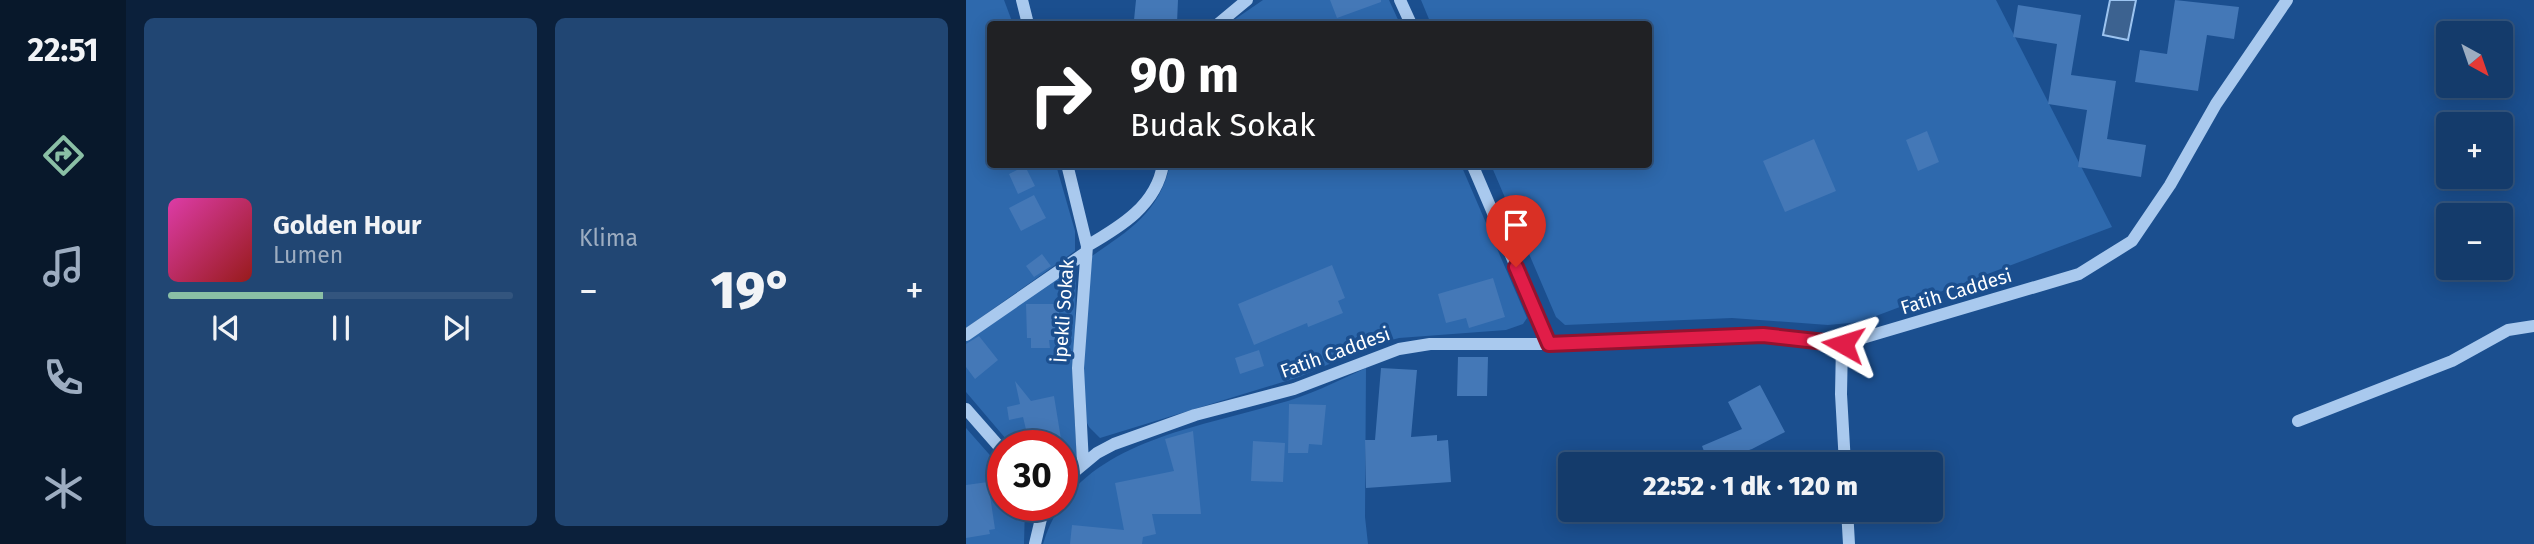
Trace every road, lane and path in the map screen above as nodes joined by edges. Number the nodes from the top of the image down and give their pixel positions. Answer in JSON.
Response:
{"nodes":[{"id":1,"x":1022,"y":0,"type":"edge"},
{"id":2,"x":1247,"y":0,"type":"edge"},
{"id":3,"x":1400,"y":0,"type":"edge"},
{"id":4,"x":2287,"y":0,"type":"edge"},
{"id":5,"x":1027,"y":21,"type":"edge"},
{"id":6,"x":1222,"y":21,"type":"edge"},
{"id":7,"x":1410,"y":21,"type":"edge"},
{"id":8,"x":1068,"y":168,"type":"edge"},
{"id":9,"x":1162,"y":168,"type":"edge"},
{"id":10,"x":1474,"y":168,"type":"edge"},
{"id":11,"x":1086,"y":250,"type":"junction"},
{"id":12,"x":2534,"y":326,"type":"edge"},
{"id":13,"x":966,"y":335,"type":"edge"},
{"id":14,"x":1549,"y":344,"type":"junction"},
{"id":15,"x":1843,"y":344,"type":"junction"},
{"id":16,"x":966,"y":409,"type":"edge"},
{"id":17,"x":2298,"y":421,"type":"dead end"},
{"id":18,"x":987,"y":433,"type":"edge"},
{"id":19,"x":1843,"y":452,"type":"edge"},
{"id":20,"x":1083,"y":463,"type":"junction"},
{"id":21,"x":1078,"y":468,"type":"edge"},
{"id":22,"x":1040,"y":521,"type":"edge"},
{"id":23,"x":1848,"y":522,"type":"edge"},
{"id":24,"x":1035,"y":544,"type":"edge"},
{"id":25,"x":1849,"y":544,"type":"edge"}],
"edges":[{"from":1,"to":5,"type":"street"},
{"from":2,"to":6,"type":"street"},
{"from":3,"to":7,"type":"street"},
{"from":4,"to":15,"type":"street","name":"Fatih Caddesi"},
{"from":8,"to":11,"type":"street","name":"İpekli Sokak"},
{"from":9,"to":11,"type":"street"},
{"from":10,"to":14,"type":"street"},
{"from":11,"to":13,"type":"street"},
{"from":11,"to":20,"type":"street","name":"İpekli Sokak"},
{"from":12,"to":17,"type":"street"},
{"from":14,"to":15,"type":"street","name":"Fatih Caddesi"},
{"from":14,"to":20,"type":"street","name":"Fatih Caddesi"},
{"from":15,"to":19,"type":"street"},
{"from":16,"to":18,"type":"street"},
{"from":20,"to":21,"type":"street","name":"Fatih Caddesi"},
{"from":22,"to":24,"type":"street"},
{"from":23,"to":25,"type":"street"}]}
